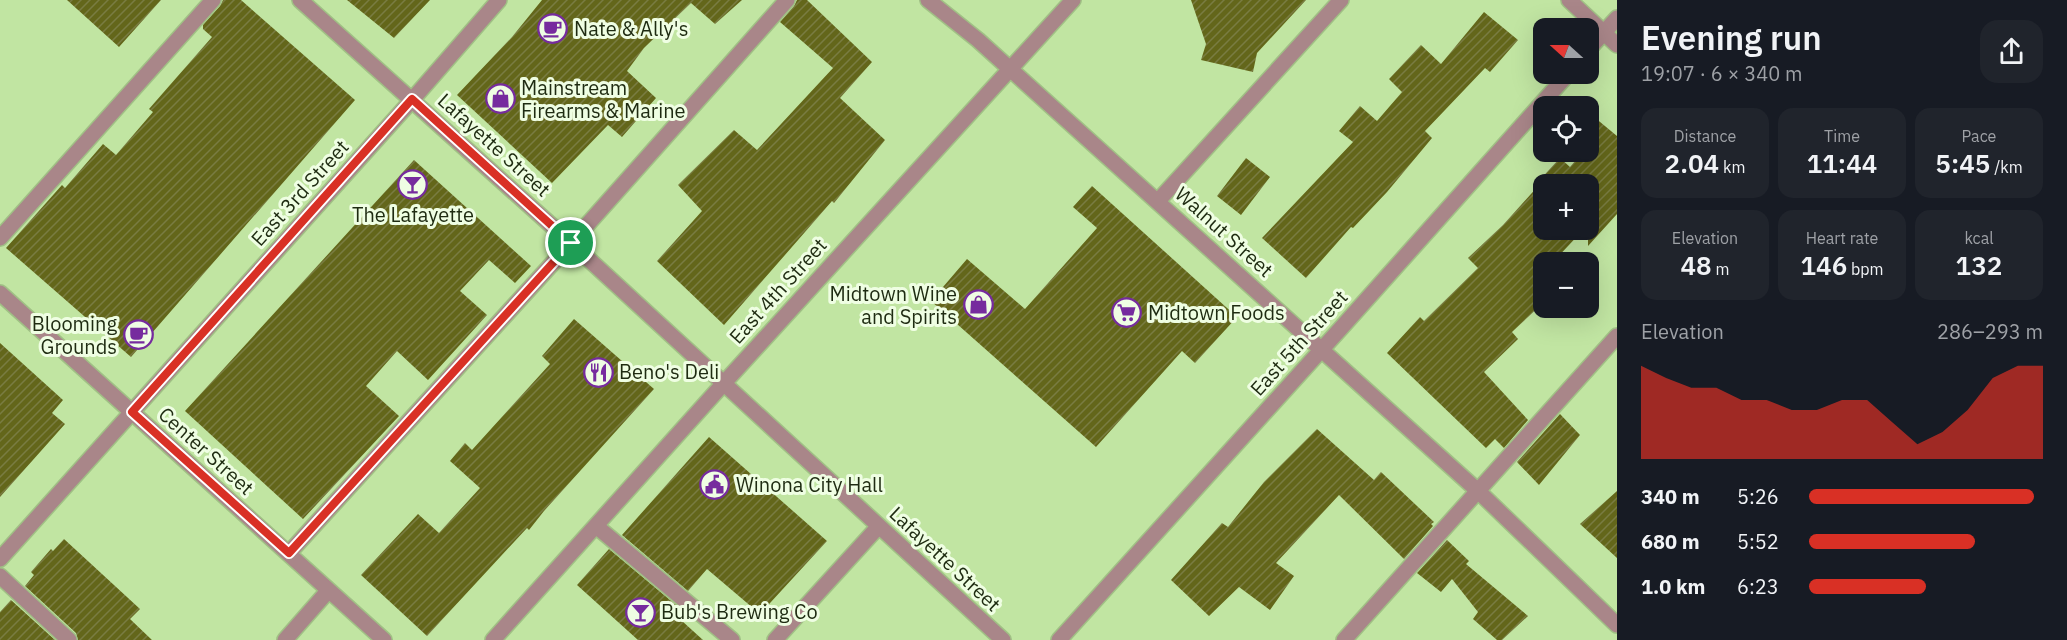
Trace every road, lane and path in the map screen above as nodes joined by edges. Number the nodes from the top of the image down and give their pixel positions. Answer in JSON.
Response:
{"nodes":[{"id":1,"x":213,"y":0,"type":"edge"},
{"id":2,"x":300,"y":0,"type":"edge"},
{"id":3,"x":499,"y":0,"type":"edge"},
{"id":4,"x":787,"y":0,"type":"edge"},
{"id":5,"x":928,"y":0,"type":"edge"},
{"id":6,"x":1073,"y":0,"type":"edge"},
{"id":7,"x":1341,"y":0,"type":"edge"},
{"id":8,"x":1569,"y":0,"type":"edge"},
{"id":9,"x":1617,"y":18,"type":"edge"},
{"id":10,"x":1603,"y":33,"type":"junction"},
{"id":11,"x":1599,"y":38,"type":"edge"},
{"id":12,"x":1617,"y":45,"type":"edge"},
{"id":13,"x":1010,"y":68,"type":"junction"},
{"id":14,"x":1559,"y":84,"type":"edge"},
{"id":15,"x":412,"y":99,"type":"junction"},
{"id":16,"x":1158,"y":201,"type":"junction"},
{"id":17,"x":0,"y":238,"type":"edge"},
{"id":18,"x":571,"y":243,"type":"junction"},
{"id":19,"x":0,"y":293,"type":"edge"},
{"id":20,"x":1617,"y":336,"type":"edge"},
{"id":21,"x":1322,"y":349,"type":"junction"},
{"id":22,"x":724,"y":383,"type":"junction"},
{"id":23,"x":132,"y":412,"type":"junction"},
{"id":24,"x":1478,"y":491,"type":"junction"},
{"id":25,"x":596,"y":526,"type":"junction"},
{"id":26,"x":879,"y":526,"type":"junction"},
{"id":27,"x":289,"y":553,"type":"junction"},
{"id":28,"x":0,"y":559,"type":"edge"},
{"id":29,"x":0,"y":576,"type":"edge"},
{"id":30,"x":328,"y":591,"type":"junction"},
{"id":31,"x":1617,"y":625,"type":"edge"},
{"id":32,"x":69,"y":640,"type":"edge"},
{"id":33,"x":285,"y":640,"type":"edge"},
{"id":34,"x":384,"y":640,"type":"edge"},
{"id":35,"x":493,"y":640,"type":"edge"},
{"id":36,"x":732,"y":640,"type":"edge"},
{"id":37,"x":776,"y":640,"type":"edge"},
{"id":38,"x":1003,"y":640,"type":"edge"},
{"id":39,"x":1059,"y":640,"type":"edge"},
{"id":40,"x":1344,"y":640,"type":"edge"}],
"edges":[{"from":1,"to":17,"type":"street"},
{"from":2,"to":15,"type":"street","name":"Lafayette Street"},
{"from":3,"to":15,"type":"street","name":"East 3rd Street"},
{"from":4,"to":18,"type":"street"},
{"from":5,"to":13,"type":"street","name":"Walnut Street"},
{"from":6,"to":13,"type":"street","name":"East 4th Street"},
{"from":7,"to":16,"type":"street"},
{"from":8,"to":10,"type":"street"},
{"from":9,"to":10,"type":"street"},
{"from":10,"to":11,"type":"street"},
{"from":10,"to":12,"type":"street"},
{"from":13,"to":16,"type":"street","name":"Walnut Street"},
{"from":13,"to":22,"type":"street","name":"East 4th Street"},
{"from":14,"to":21,"type":"street","name":"East 5th Street"},
{"from":15,"to":18,"type":"street","name":"Lafayette Street"},
{"from":15,"to":23,"type":"street","name":"East 3rd Street"},
{"from":16,"to":21,"type":"street","name":"Walnut Street"},
{"from":18,"to":22,"type":"street","name":"Lafayette Street"},
{"from":18,"to":27,"type":"street"},
{"from":19,"to":23,"type":"street","name":"Center Street"},
{"from":20,"to":24,"type":"street"},
{"from":21,"to":24,"type":"street","name":"Walnut Street"},
{"from":21,"to":39,"type":"street","name":"East 5th Street"},
{"from":22,"to":25,"type":"street","name":"East 4th Street"},
{"from":22,"to":26,"type":"street","name":"Lafayette Street"},
{"from":23,"to":27,"type":"street","name":"Center Street"},
{"from":23,"to":28,"type":"street","name":"East 3rd Street"},
{"from":24,"to":31,"type":"street","name":"Walnut Street"},
{"from":24,"to":40,"type":"street"},
{"from":25,"to":35,"type":"street","name":"East 4th Street"},
{"from":25,"to":36,"type":"street"},
{"from":26,"to":37,"type":"street"},
{"from":26,"to":38,"type":"street","name":"Lafayette Street"},
{"from":27,"to":30,"type":"street","name":"Center Street"},
{"from":29,"to":32,"type":"street"},
{"from":30,"to":33,"type":"street"},
{"from":30,"to":34,"type":"street","name":"Center Street"}]}
